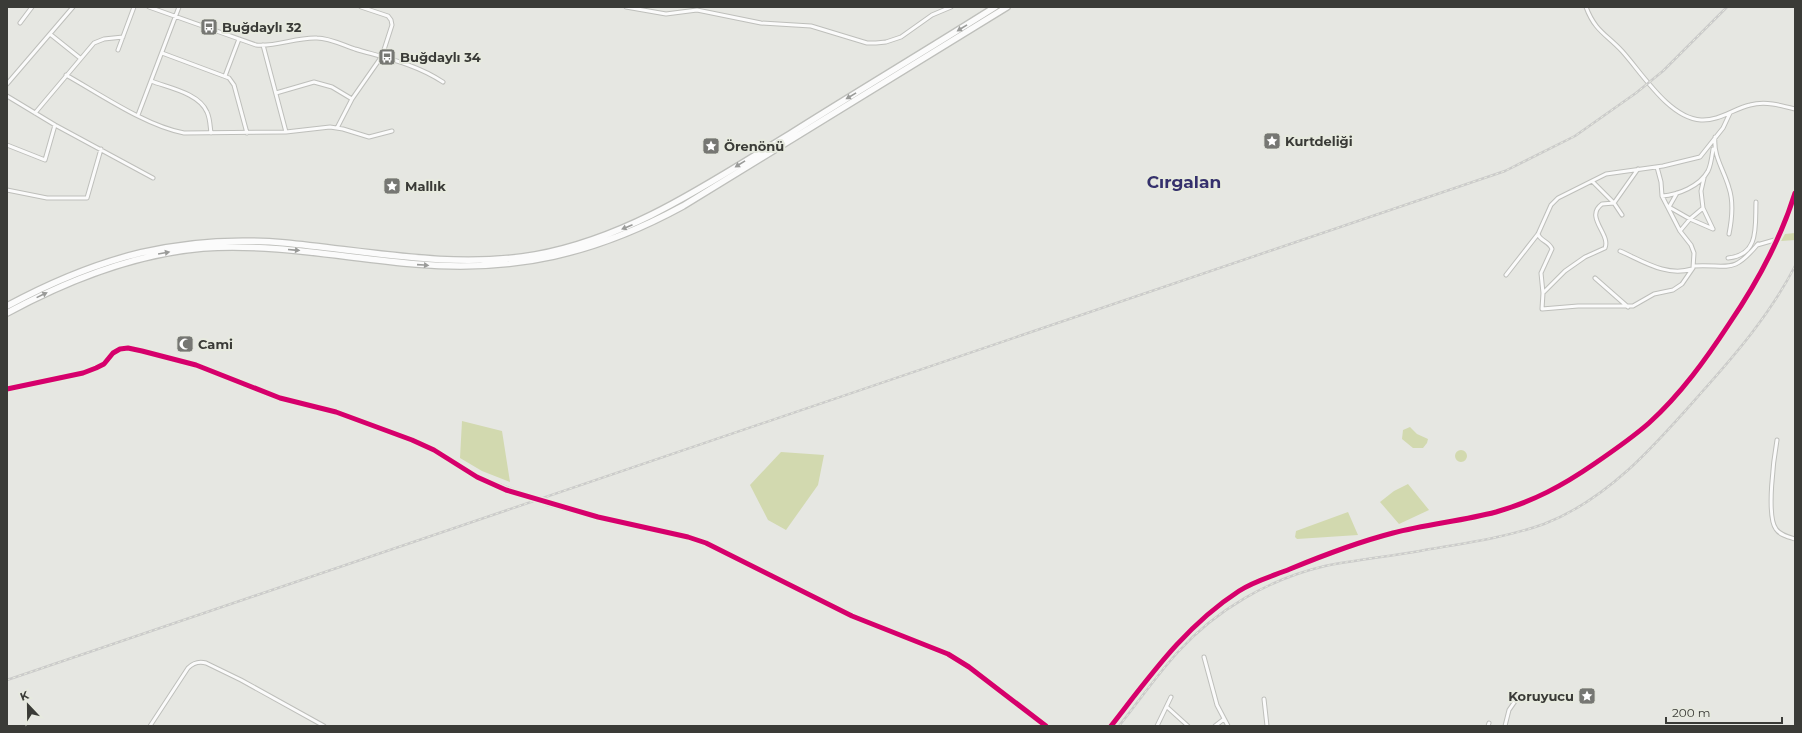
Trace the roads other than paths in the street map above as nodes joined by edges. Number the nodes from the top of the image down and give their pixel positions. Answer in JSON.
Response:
{"nodes":[{"id":1,"x":32,"y":7,"type":"edge"},
{"id":2,"x":73,"y":7,"type":"edge"},
{"id":3,"x":134,"y":7,"type":"edge"},
{"id":4,"x":149,"y":7,"type":"edge"},
{"id":5,"x":179,"y":7,"type":"edge"},
{"id":6,"x":361,"y":7,"type":"edge"},
{"id":7,"x":626,"y":7,"type":"edge"},
{"id":8,"x":951,"y":7,"type":"edge"},
{"id":9,"x":995,"y":7,"type":"edge"},
{"id":10,"x":1007,"y":7,"type":"edge"},
{"id":11,"x":1586,"y":7,"type":"edge"},
{"id":12,"x":368,"y":8,"type":"edge"},
{"id":13,"x":177,"y":16,"type":"junction"},
{"id":14,"x":20,"y":23,"type":"dead end"},
{"id":15,"x":50,"y":34,"type":"junction"},
{"id":16,"x":123,"y":37,"type":"junction"},
{"id":17,"x":239,"y":39,"type":"junction"},
{"id":18,"x":262,"y":45,"type":"junction"},
{"id":19,"x":118,"y":50,"type":"dead end"},
{"id":20,"x":162,"y":53,"type":"junction"},
{"id":21,"x":382,"y":56,"type":"junction"},
{"id":22,"x":80,"y":58,"type":"junction"},
{"id":23,"x":66,"y":76,"type":"junction"},
{"id":24,"x":225,"y":76,"type":"junction"},
{"id":25,"x":151,"y":81,"type":"junction"},
{"id":26,"x":443,"y":82,"type":"dead end"},
{"id":27,"x":7,"y":84,"type":"edge"},
{"id":28,"x":276,"y":93,"type":"junction"},
{"id":29,"x":7,"y":96,"type":"edge"},
{"id":30,"x":352,"y":98,"type":"junction"},
{"id":31,"x":1795,"y":109,"type":"edge"},
{"id":32,"x":35,"y":113,"type":"junction"},
{"id":33,"x":1730,"y":113,"type":"junction"},
{"id":34,"x":138,"y":115,"type":"junction"},
{"id":35,"x":55,"y":125,"type":"junction"},
{"id":36,"x":337,"y":128,"type":"junction"},
{"id":37,"x":392,"y":131,"type":"dead end"},
{"id":38,"x":286,"y":132,"type":"junction"},
{"id":39,"x":212,"y":133,"type":"junction"},
{"id":40,"x":247,"y":133,"type":"junction"},
{"id":41,"x":1715,"y":137,"type":"junction"},
{"id":42,"x":7,"y":145,"type":"edge"},
{"id":43,"x":1714,"y":148,"type":"junction"},
{"id":44,"x":100,"y":149,"type":"junction"},
{"id":45,"x":1657,"y":167,"type":"junction"},
{"id":46,"x":1638,"y":169,"type":"junction"},
{"id":47,"x":1704,"y":177,"type":"junction"},
{"id":48,"x":153,"y":178,"type":"dead end"},
{"id":49,"x":1592,"y":181,"type":"junction"},
{"id":50,"x":7,"y":190,"type":"edge"},
{"id":51,"x":1677,"y":193,"type":"junction"},
{"id":52,"x":1795,"y":193,"type":"edge"},
{"id":53,"x":1662,"y":196,"type":"junction"},
{"id":54,"x":1756,"y":202,"type":"dead end"},
{"id":55,"x":1614,"y":203,"type":"junction"},
{"id":56,"x":1669,"y":207,"type":"junction"},
{"id":57,"x":1703,"y":208,"type":"junction"},
{"id":58,"x":1622,"y":215,"type":"dead end"},
{"id":59,"x":1690,"y":219,"type":"junction"},
{"id":60,"x":1680,"y":231,"type":"junction"},
{"id":61,"x":1538,"y":234,"type":"junction"},
{"id":62,"x":1729,"y":234,"type":"dead end"},
{"id":63,"x":1778,"y":239,"type":"junction"},
{"id":64,"x":1758,"y":244,"type":"junction"},
{"id":65,"x":1751,"y":246,"type":"junction"},
{"id":66,"x":1620,"y":251,"type":"dead end"},
{"id":67,"x":1728,"y":258,"type":"dead end"},
{"id":68,"x":1693,"y":267,"type":"junction"},
{"id":69,"x":1506,"y":275,"type":"dead end"},
{"id":70,"x":1595,"y":278,"type":"dead end"},
{"id":71,"x":1543,"y":293,"type":"junction"},
{"id":72,"x":7,"y":306,"type":"edge"},
{"id":73,"x":1628,"y":307,"type":"junction"},
{"id":74,"x":7,"y":313,"type":"edge"},
{"id":75,"x":7,"y":389,"type":"edge"},
{"id":76,"x":1777,"y":440,"type":"dead end"},
{"id":77,"x":517,"y":493,"type":"tunnel mouth"},
{"id":78,"x":547,"y":503,"type":"tunnel mouth"},
{"id":79,"x":1795,"y":538,"type":"edge"},
{"id":80,"x":1204,"y":657,"type":"dead end"},
{"id":81,"x":1171,"y":697,"type":"dead end"},
{"id":82,"x":1518,"y":697,"type":"dead end"},
{"id":83,"x":1264,"y":699,"type":"dead end"},
{"id":84,"x":1167,"y":707,"type":"junction"},
{"id":85,"x":1224,"y":719,"type":"junction"},
{"id":86,"x":150,"y":726,"type":"edge"},
{"id":87,"x":324,"y":726,"type":"edge"},
{"id":88,"x":1046,"y":726,"type":"edge"},
{"id":89,"x":1111,"y":726,"type":"edge"},
{"id":90,"x":1157,"y":726,"type":"edge"},
{"id":91,"x":1188,"y":726,"type":"edge"},
{"id":92,"x":1215,"y":726,"type":"edge"},
{"id":93,"x":1228,"y":726,"type":"edge"},
{"id":94,"x":1267,"y":726,"type":"edge"},
{"id":95,"x":1505,"y":726,"type":"edge"}],
"edges":[{"from":1,"to":14,"type":"street"},
{"from":2,"to":15,"type":"street"},
{"from":3,"to":16,"type":"street"},
{"from":4,"to":13,"type":"street"},
{"from":5,"to":13,"type":"street"},
{"from":6,"to":12,"type":"street"},
{"from":7,"to":8,"type":"street"},
{"from":9,"to":72,"type":"highway","one_way":true},
{"from":74,"to":10,"type":"highway","one_way":true},
{"from":11,"to":33,"type":"street"},
{"from":12,"to":21,"type":"street"},
{"from":13,"to":17,"type":"street"},
{"from":13,"to":20,"type":"street"},
{"from":15,"to":22,"type":"street"},
{"from":15,"to":27,"type":"street"},
{"from":16,"to":19,"type":"street"},
{"from":16,"to":22,"type":"street"},
{"from":17,"to":18,"type":"street"},
{"from":17,"to":24,"type":"street"},
{"from":18,"to":21,"type":"street"},
{"from":18,"to":28,"type":"street"},
{"from":20,"to":24,"type":"street"},
{"from":20,"to":25,"type":"street"},
{"from":21,"to":26,"type":"street"},
{"from":21,"to":30,"type":"street"},
{"from":22,"to":23,"type":"street"},
{"from":23,"to":32,"type":"street"},
{"from":23,"to":34,"type":"street"},
{"from":24,"to":40,"type":"street"},
{"from":25,"to":34,"type":"street"},
{"from":25,"to":39,"type":"street"},
{"from":28,"to":30,"type":"street"},
{"from":28,"to":38,"type":"street"},
{"from":29,"to":32,"type":"street"},
{"from":30,"to":36,"type":"street"},
{"from":31,"to":33,"type":"street"},
{"from":32,"to":35,"type":"street"},
{"from":33,"to":41,"type":"street"},
{"from":34,"to":39,"type":"street"},
{"from":35,"to":42,"type":"street"},
{"from":35,"to":44,"type":"street"},
{"from":36,"to":37,"type":"street"},
{"from":36,"to":38,"type":"street"},
{"from":38,"to":40,"type":"street"},
{"from":39,"to":40,"type":"street"},
{"from":41,"to":43,"type":"street"},
{"from":41,"to":45,"type":"street"},
{"from":43,"to":47,"type":"street"},
{"from":43,"to":62,"type":"street"},
{"from":44,"to":48,"type":"street"},
{"from":44,"to":50,"type":"street"},
{"from":45,"to":46,"type":"street"},
{"from":45,"to":53,"type":"street"},
{"from":46,"to":49,"type":"street"},
{"from":46,"to":55,"type":"street"},
{"from":47,"to":51,"type":"street"},
{"from":47,"to":57,"type":"street"},
{"from":49,"to":55,"type":"street"},
{"from":49,"to":61,"type":"street"},
{"from":51,"to":53,"type":"street"},
{"from":51,"to":56,"type":"street"},
{"from":52,"to":63,"type":"street"},
{"from":53,"to":56,"type":"street"},
{"from":54,"to":65,"type":"street"},
{"from":55,"to":58,"type":"street"},
{"from":55,"to":71,"type":"street"},
{"from":56,"to":59,"type":"street"},
{"from":56,"to":60,"type":"street"},
{"from":57,"to":59,"type":"street"},
{"from":57,"to":59,"type":"street"},
{"from":59,"to":60,"type":"street"},
{"from":60,"to":68,"type":"street"},
{"from":61,"to":69,"type":"street"},
{"from":61,"to":71,"type":"street"},
{"from":63,"to":64,"type":"street"},
{"from":63,"to":89,"type":"street"},
{"from":64,"to":65,"type":"street"},
{"from":64,"to":68,"type":"street"},
{"from":65,"to":67,"type":"street"},
{"from":66,"to":68,"type":"street"},
{"from":68,"to":73,"type":"street"},
{"from":70,"to":73,"type":"street"},
{"from":71,"to":73,"type":"street"},
{"from":75,"to":77,"type":"street"},
{"from":76,"to":79,"type":"street"},
{"from":78,"to":88,"type":"street"},
{"from":80,"to":85,"type":"street"},
{"from":81,"to":84,"type":"street"},
{"from":82,"to":95,"type":"street"},
{"from":83,"to":94,"type":"street"},
{"from":84,"to":90,"type":"street"},
{"from":84,"to":91,"type":"street"},
{"from":85,"to":92,"type":"street"},
{"from":85,"to":93,"type":"street"},
{"from":86,"to":87,"type":"street"}]}
